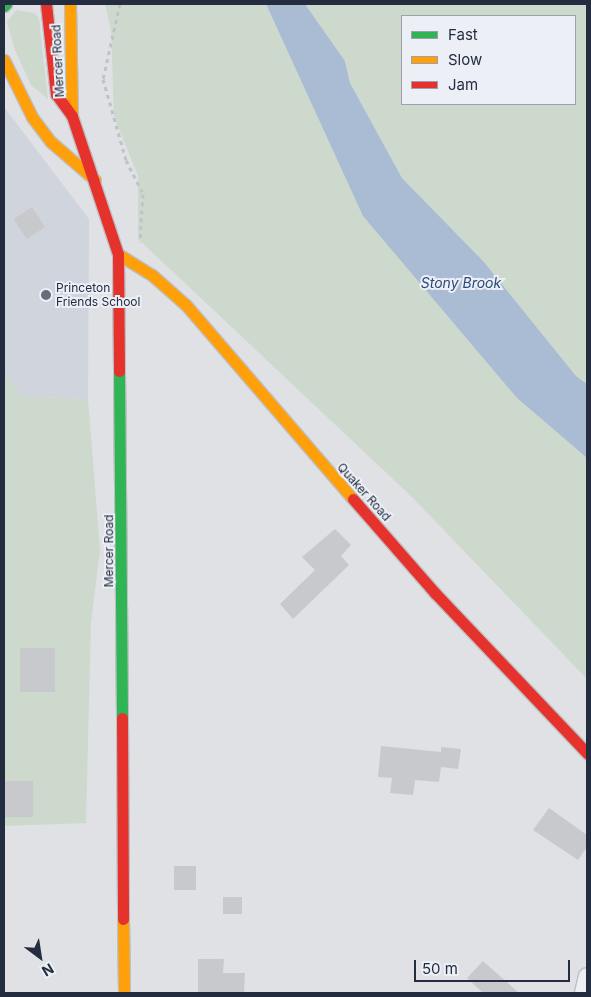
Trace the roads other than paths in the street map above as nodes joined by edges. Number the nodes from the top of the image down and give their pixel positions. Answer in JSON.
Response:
{"nodes":[{"id":1,"x":46,"y":4,"type":"edge"},
{"id":2,"x":53,"y":4,"type":"edge"},
{"id":3,"x":70,"y":4,"type":"edge"},
{"id":4,"x":69,"y":19,"type":"junction"},
{"id":5,"x":4,"y":60,"type":"edge"},
{"id":6,"x":22,"y":97,"type":"junction"},
{"id":7,"x":72,"y":116,"type":"junction"},
{"id":8,"x":97,"y":182,"type":"junction"},
{"id":9,"x":118,"y":254,"type":"junction"},
{"id":10,"x":587,"y":753,"type":"edge"},
{"id":11,"x":587,"y":976,"type":"edge"},
{"id":12,"x":124,"y":993,"type":"edge"},
{"id":13,"x":583,"y":993,"type":"edge"}],
"edges":[{"from":1,"to":7,"type":"main road","name":"Mercer Road"},
{"from":2,"to":4,"type":"main road"},
{"from":3,"to":4,"type":"main road","name":"Mercer Road"},
{"from":4,"to":7,"type":"main road","name":"Mercer Road"},
{"from":5,"to":6,"type":"main road"},
{"from":6,"to":7,"type":"main road"},
{"from":6,"to":8,"type":"main road"},
{"from":7,"to":8,"type":"main road","name":"Mercer Road"},
{"from":8,"to":9,"type":"main road","name":"Mercer Road"},
{"from":9,"to":10,"type":"main road","name":"Quaker Road"},
{"from":9,"to":12,"type":"main road","name":"Mercer Road"},
{"from":11,"to":13,"type":"street"}]}
